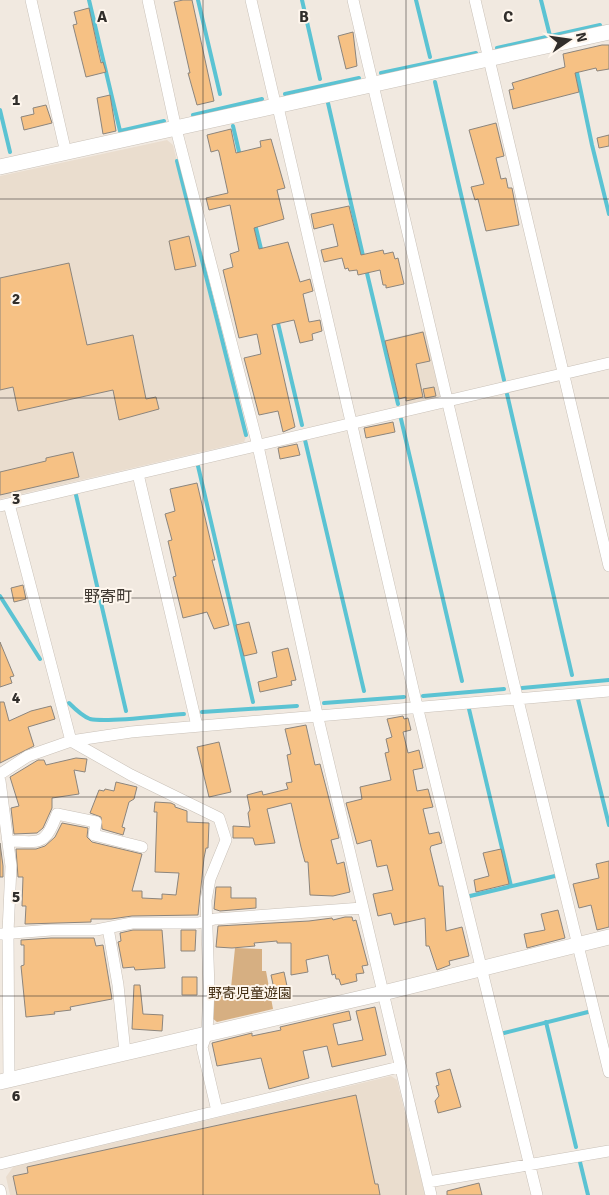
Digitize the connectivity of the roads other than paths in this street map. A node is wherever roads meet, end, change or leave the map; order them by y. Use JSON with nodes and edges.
{"nodes":[{"id":1,"x":31,"y":0,"type":"edge"},
{"id":2,"x":148,"y":0,"type":"edge"},
{"id":3,"x":251,"y":0,"type":"edge"},
{"id":4,"x":354,"y":0,"type":"edge"},
{"id":5,"x":476,"y":0,"type":"edge"},
{"id":6,"x":609,"y":32,"type":"edge"},
{"id":7,"x":489,"y":58,"type":"junction"},
{"id":8,"x":373,"y":85,"type":"junction"},
{"id":9,"x":277,"y":107,"type":"junction"},
{"id":10,"x":176,"y":129,"type":"junction"},
{"id":11,"x":66,"y":153,"type":"junction"},
{"id":12,"x":0,"y":167,"type":"edge"},
{"id":13,"x":609,"y":363,"type":"edge"},
{"id":14,"x":564,"y":374,"type":"junction"},
{"id":15,"x":448,"y":401,"type":"junction"},
{"id":16,"x":351,"y":424,"type":"junction"},
{"id":17,"x":258,"y":446,"type":"junction"},
{"id":18,"x":138,"y":474,"type":"junction"},
{"id":19,"x":4,"y":505,"type":"edge"},
{"id":20,"x":609,"y":566,"type":"edge"},
{"id":21,"x":609,"y":691,"type":"edge"},
{"id":22,"x":518,"y":698,"type":"junction"},
{"id":23,"x":417,"y":706,"type":"junction"},
{"id":24,"x":316,"y":714,"type":"junction"},
{"id":25,"x":197,"y":726,"type":"junction"},
{"id":26,"x":71,"y":741,"type":"junction"},
{"id":27,"x":0,"y":774,"type":"edge"},
{"id":28,"x":0,"y":781,"type":"edge"},
{"id":29,"x":9,"y":841,"type":"junction"},
{"id":30,"x":142,"y":847,"type":"dead end"},
{"id":31,"x":362,"y":908,"type":"junction"},
{"id":32,"x":207,"y":921,"type":"junction"},
{"id":33,"x":108,"y":928,"type":"junction"},
{"id":34,"x":4,"y":933,"type":"edge"},
{"id":35,"x":609,"y":937,"type":"edge"},
{"id":36,"x":578,"y":944,"type":"junction"},
{"id":37,"x":482,"y":968,"type":"junction"},
{"id":38,"x":383,"y":993,"type":"junction"},
{"id":39,"x":206,"y":1033,"type":"junction"},
{"id":40,"x":125,"y":1052,"type":"junction"},
{"id":41,"x":399,"y":1067,"type":"junction"},
{"id":42,"x":609,"y":1072,"type":"edge"},
{"id":43,"x":4,"y":1081,"type":"edge"},
{"id":44,"x":217,"y":1111,"type":"junction"},
{"id":45,"x":609,"y":1151,"type":"edge"},
{"id":46,"x":0,"y":1164,"type":"edge"},
{"id":47,"x":529,"y":1164,"type":"junction"},
{"id":48,"x":428,"y":1182,"type":"junction"},
{"id":49,"x":0,"y":1190,"type":"edge"},
{"id":50,"x":1,"y":1195,"type":"edge"},
{"id":51,"x":431,"y":1195,"type":"edge"},
{"id":52,"x":537,"y":1195,"type":"edge"}],
"edges":[{"from":1,"to":11,"type":"street"},
{"from":2,"to":10,"type":"street"},
{"from":3,"to":9,"type":"street"},
{"from":4,"to":8,"type":"street"},
{"from":5,"to":7,"type":"street"},
{"from":6,"to":7,"type":"street"},
{"from":7,"to":8,"type":"street"},
{"from":7,"to":14,"type":"street"},
{"from":8,"to":9,"type":"street"},
{"from":8,"to":15,"type":"street"},
{"from":9,"to":10,"type":"street"},
{"from":9,"to":16,"type":"street"},
{"from":10,"to":11,"type":"street"},
{"from":10,"to":17,"type":"street"},
{"from":11,"to":12,"type":"street"},
{"from":13,"to":14,"type":"street"},
{"from":14,"to":15,"type":"street"},
{"from":14,"to":20,"type":"street"},
{"from":15,"to":16,"type":"street"},
{"from":15,"to":22,"type":"street"},
{"from":16,"to":17,"type":"street"},
{"from":16,"to":23,"type":"street"},
{"from":17,"to":18,"type":"street"},
{"from":17,"to":24,"type":"street"},
{"from":18,"to":19,"type":"street"},
{"from":18,"to":25,"type":"street"},
{"from":19,"to":26,"type":"street"},
{"from":21,"to":22,"type":"street"},
{"from":22,"to":23,"type":"street"},
{"from":22,"to":36,"type":"street"},
{"from":23,"to":24,"type":"street"},
{"from":23,"to":37,"type":"street"},
{"from":24,"to":25,"type":"street"},
{"from":24,"to":31,"type":"street"},
{"from":25,"to":26,"type":"street"},
{"from":26,"to":27,"type":"street"},
{"from":26,"to":32,"type":"street"},
{"from":28,"to":29,"type":"street"},
{"from":29,"to":30,"type":"street"},
{"from":29,"to":34,"type":"street"},
{"from":31,"to":32,"type":"street"},
{"from":31,"to":38,"type":"street"},
{"from":32,"to":33,"type":"street"},
{"from":32,"to":39,"type":"street"},
{"from":33,"to":34,"type":"street"},
{"from":33,"to":40,"type":"street"},
{"from":34,"to":43,"type":"street"},
{"from":35,"to":36,"type":"street"},
{"from":36,"to":37,"type":"street"},
{"from":36,"to":42,"type":"street"},
{"from":37,"to":38,"type":"street"},
{"from":37,"to":47,"type":"street"},
{"from":38,"to":39,"type":"street"},
{"from":38,"to":41,"type":"street"},
{"from":39,"to":40,"type":"street"},
{"from":39,"to":44,"type":"street"},
{"from":40,"to":43,"type":"street"},
{"from":41,"to":44,"type":"street"},
{"from":41,"to":48,"type":"street"},
{"from":44,"to":46,"type":"street"},
{"from":45,"to":47,"type":"street"},
{"from":47,"to":48,"type":"street"},
{"from":47,"to":52,"type":"street"},
{"from":48,"to":51,"type":"street"},
{"from":49,"to":50,"type":"street"}]}
